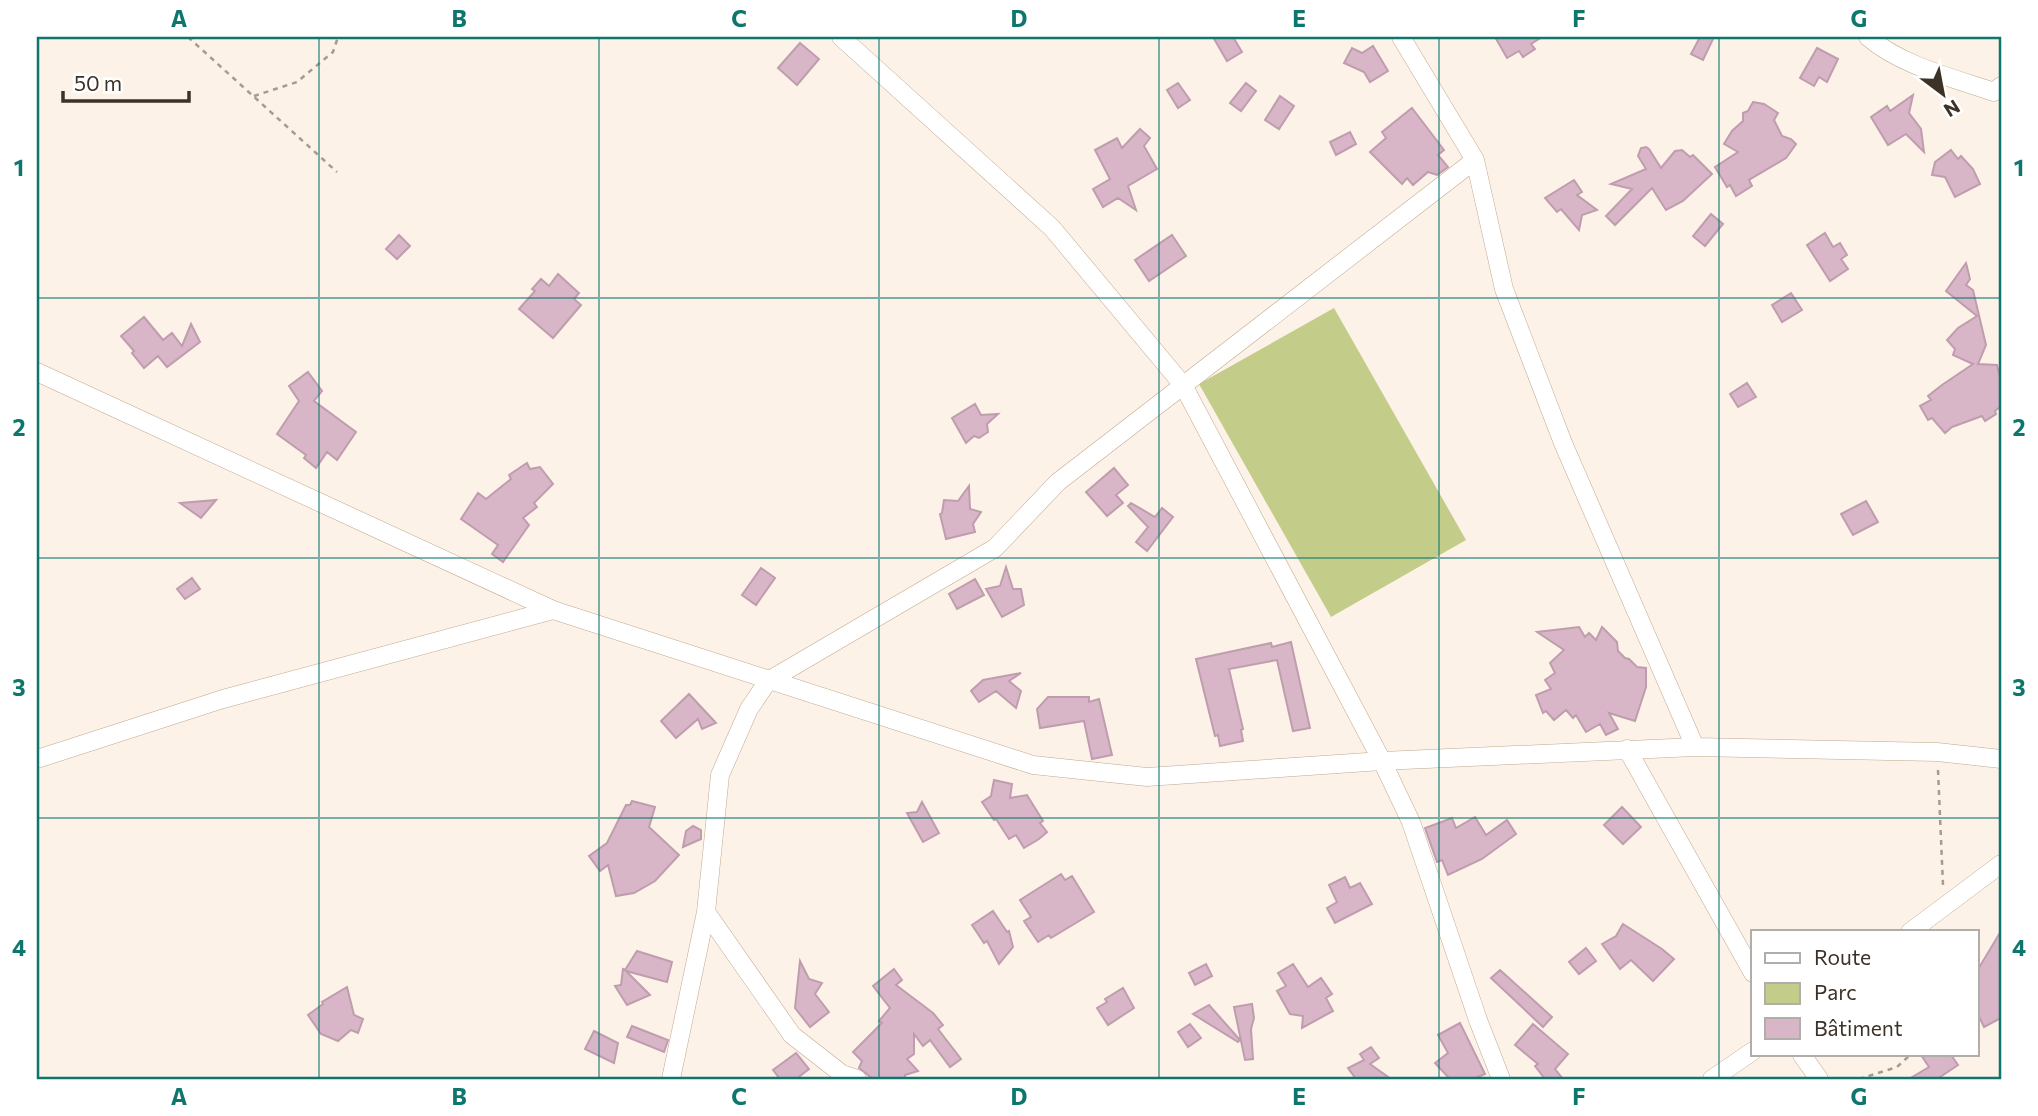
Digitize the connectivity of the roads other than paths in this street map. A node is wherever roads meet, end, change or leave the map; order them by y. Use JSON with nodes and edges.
{"nodes":[{"id":1,"x":841,"y":37,"type":"edge"},
{"id":2,"x":1401,"y":37,"type":"edge"},
{"id":3,"x":1868,"y":37,"type":"edge"},
{"id":4,"x":1999,"y":91,"type":"edge"},
{"id":5,"x":1475,"y":160,"type":"junction"},
{"id":6,"x":37,"y":372,"type":"edge"},
{"id":7,"x":1183,"y":385,"type":"junction"},
{"id":8,"x":553,"y":610,"type":"junction"},
{"id":9,"x":768,"y":681,"type":"junction"},
{"id":10,"x":1695,"y":747,"type":"junction"},
{"id":11,"x":1626,"y":749,"type":"junction"},
{"id":12,"x":37,"y":759,"type":"edge"},
{"id":13,"x":2001,"y":760,"type":"edge"},
{"id":14,"x":1382,"y":761,"type":"junction"},
{"id":15,"x":2001,"y":864,"type":"edge"},
{"id":16,"x":706,"y":912,"type":"junction"},
{"id":17,"x":1913,"y":930,"type":"edge"},
{"id":18,"x":1751,"y":969,"type":"edge"},
{"id":19,"x":1751,"y":1052,"type":"edge"},
{"id":20,"x":1803,"y":1056,"type":"edge"},
{"id":21,"x":671,"y":1079,"type":"edge"},
{"id":22,"x":857,"y":1079,"type":"edge"},
{"id":23,"x":1501,"y":1079,"type":"edge"},
{"id":24,"x":1712,"y":1079,"type":"edge"},
{"id":25,"x":1819,"y":1079,"type":"edge"}],
"edges":[{"from":1,"to":7,"type":"street"},
{"from":2,"to":5,"type":"street"},
{"from":3,"to":4,"type":"street"},
{"from":5,"to":7,"type":"street"},
{"from":5,"to":10,"type":"street"},
{"from":6,"to":8,"type":"street"},
{"from":7,"to":9,"type":"street"},
{"from":7,"to":14,"type":"street"},
{"from":8,"to":9,"type":"street"},
{"from":8,"to":12,"type":"street"},
{"from":9,"to":14,"type":"street"},
{"from":9,"to":16,"type":"street"},
{"from":10,"to":11,"type":"street"},
{"from":10,"to":13,"type":"street"},
{"from":11,"to":14,"type":"street"},
{"from":11,"to":18,"type":"street"},
{"from":14,"to":23,"type":"street"},
{"from":15,"to":17,"type":"street"},
{"from":16,"to":21,"type":"street"},
{"from":16,"to":22,"type":"street"},
{"from":19,"to":24,"type":"street"},
{"from":20,"to":25,"type":"street"}]}
